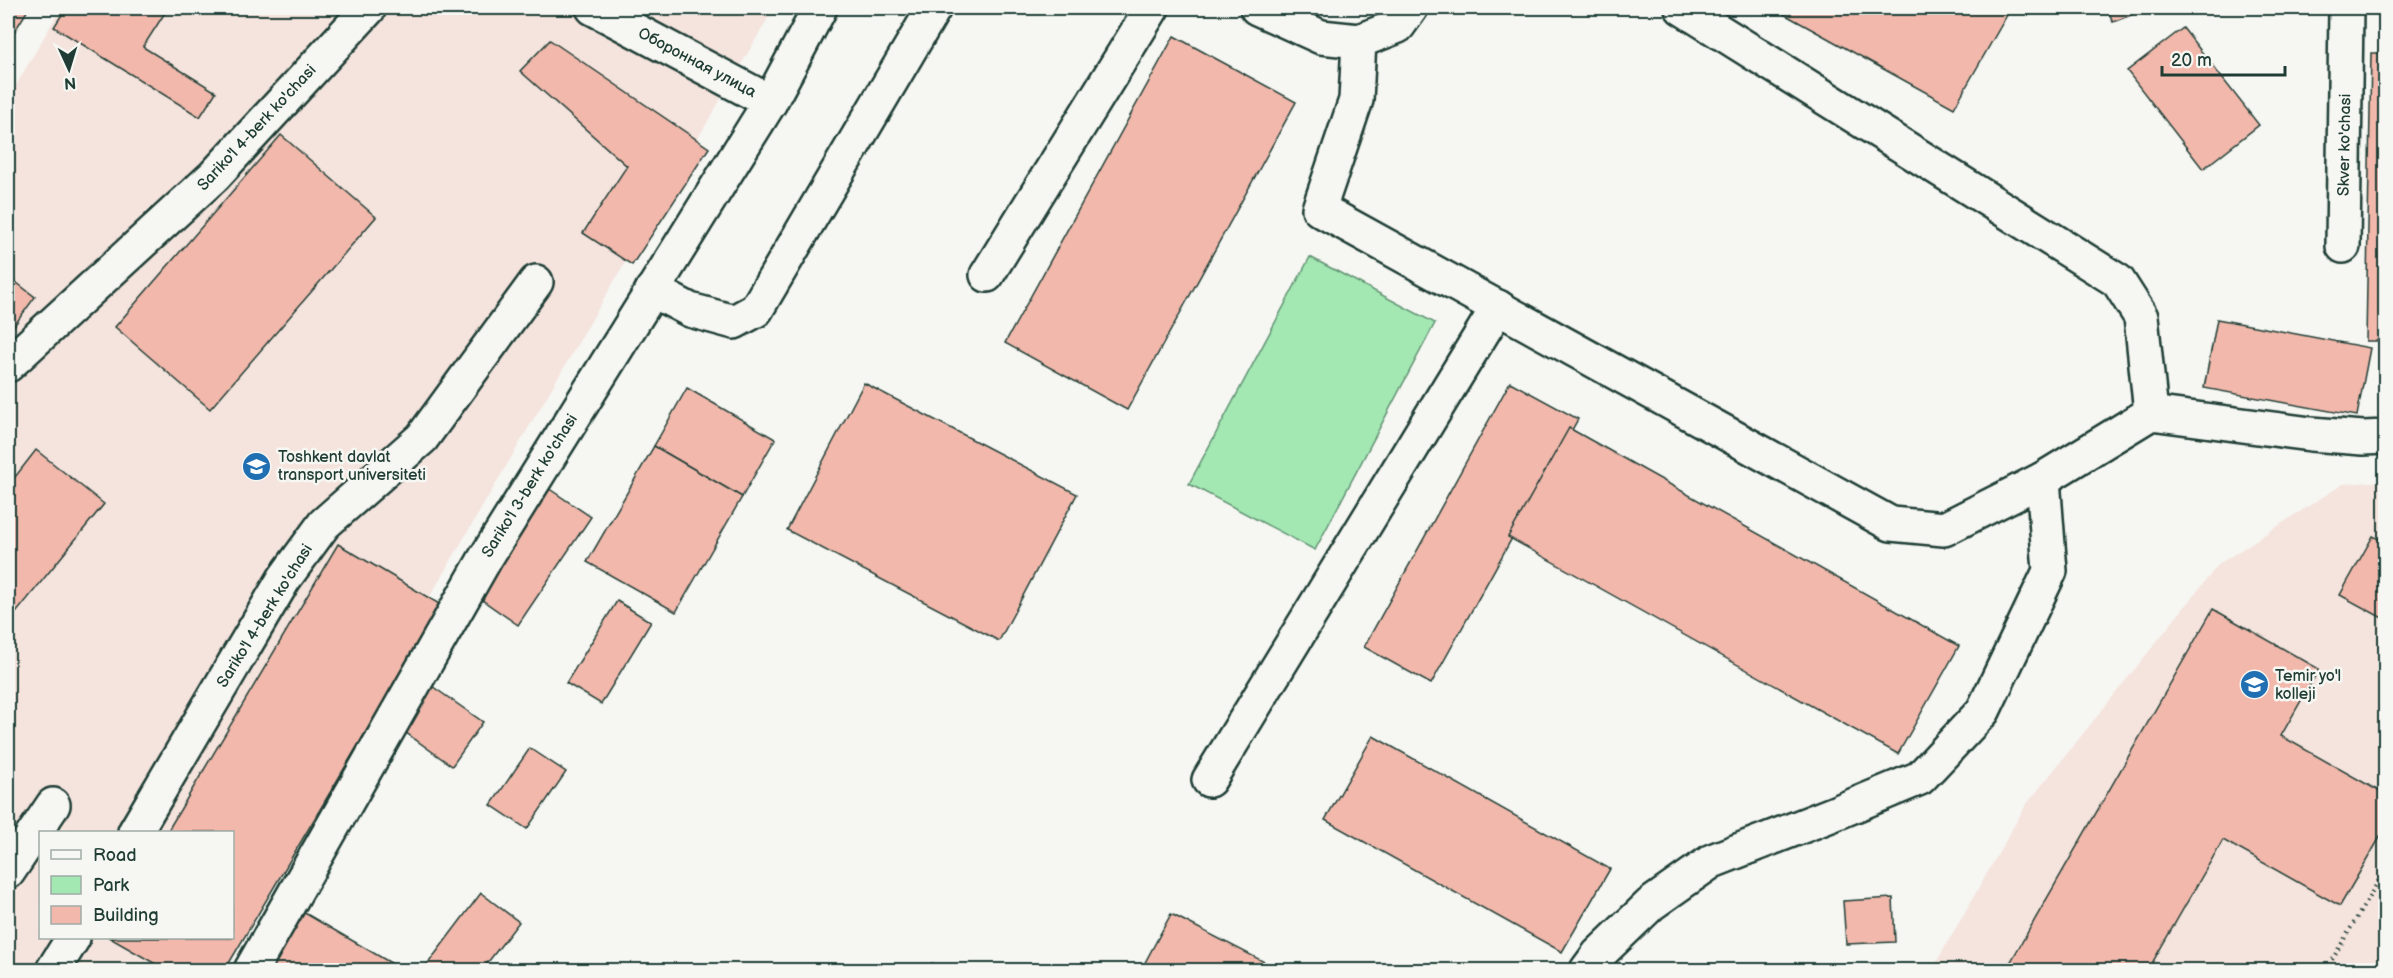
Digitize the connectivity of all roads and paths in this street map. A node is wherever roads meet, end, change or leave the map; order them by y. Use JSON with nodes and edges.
{"nodes":[{"id":1,"x":369,"y":8,"type":"edge"},
{"id":2,"x":593,"y":8,"type":"edge"},
{"id":3,"x":820,"y":8,"type":"edge"},
{"id":4,"x":934,"y":8,"type":"edge"},
{"id":5,"x":1152,"y":8,"type":"edge"},
{"id":6,"x":1257,"y":8,"type":"edge"},
{"id":7,"x":1411,"y":8,"type":"edge"},
{"id":8,"x":1682,"y":8,"type":"edge"},
{"id":9,"x":2346,"y":8,"type":"edge"},
{"id":10,"x":1359,"y":41,"type":"junction"},
{"id":11,"x":770,"y":102,"type":"junction"},
{"id":12,"x":2343,"y":246,"type":"dead end"},
{"id":13,"x":987,"y":275,"type":"dead end"},
{"id":14,"x":536,"y":282,"type":"dead end"},
{"id":15,"x":652,"y":290,"type":"junction"},
{"id":16,"x":1498,"y":308,"type":"junction"},
{"id":17,"x":8,"y":365,"type":"edge"},
{"id":18,"x":2151,"y":413,"type":"junction"},
{"id":19,"x":2374,"y":438,"type":"edge"},
{"id":20,"x":2043,"y":479,"type":"junction"},
{"id":21,"x":1209,"y":780,"type":"dead end"},
{"id":22,"x":53,"y":805,"type":"dead end"},
{"id":23,"x":136,"y":831,"type":"edge"},
{"id":24,"x":2385,"y":868,"type":"edge"},
{"id":25,"x":8,"y":872,"type":"edge"},
{"id":26,"x":72,"y":939,"type":"edge"},
{"id":27,"x":53,"y":970,"type":"edge"},
{"id":28,"x":251,"y":970,"type":"edge"},
{"id":29,"x":1587,"y":970,"type":"edge"},
{"id":30,"x":2326,"y":970,"type":"edge"}],
"edges":[{"from":1,"to":17,"type":"street","name":"Sariko'l 4-berk ko'chasi"},
{"from":2,"to":11,"type":"street","name":"Оборонная улица"},
{"from":3,"to":11,"type":"street","name":"Sariko'l 3-berk ko'chasi"},
{"from":4,"to":15,"type":"street"},
{"from":5,"to":13,"type":"street"},
{"from":6,"to":10,"type":"street"},
{"from":7,"to":10,"type":"street"},
{"from":8,"to":18,"type":"street"},
{"from":9,"to":12,"type":"street","name":"Skver ko'chasi"},
{"from":10,"to":16,"type":"street"},
{"from":11,"to":15,"type":"street","name":"Sariko'l 3-berk ko'chasi"},
{"from":14,"to":23,"type":"street","name":"Sariko'l 4-berk ko'chasi"},
{"from":15,"to":28,"type":"street","name":"Sariko'l 3-berk ko'chasi"},
{"from":16,"to":20,"type":"street"},
{"from":16,"to":21,"type":"street"},
{"from":18,"to":19,"type":"street"},
{"from":18,"to":20,"type":"street"},
{"from":20,"to":29,"type":"street"},
{"from":22,"to":25,"type":"street"},
{"from":24,"to":30,"type":"path"},
{"from":26,"to":27,"type":"street"}]}
